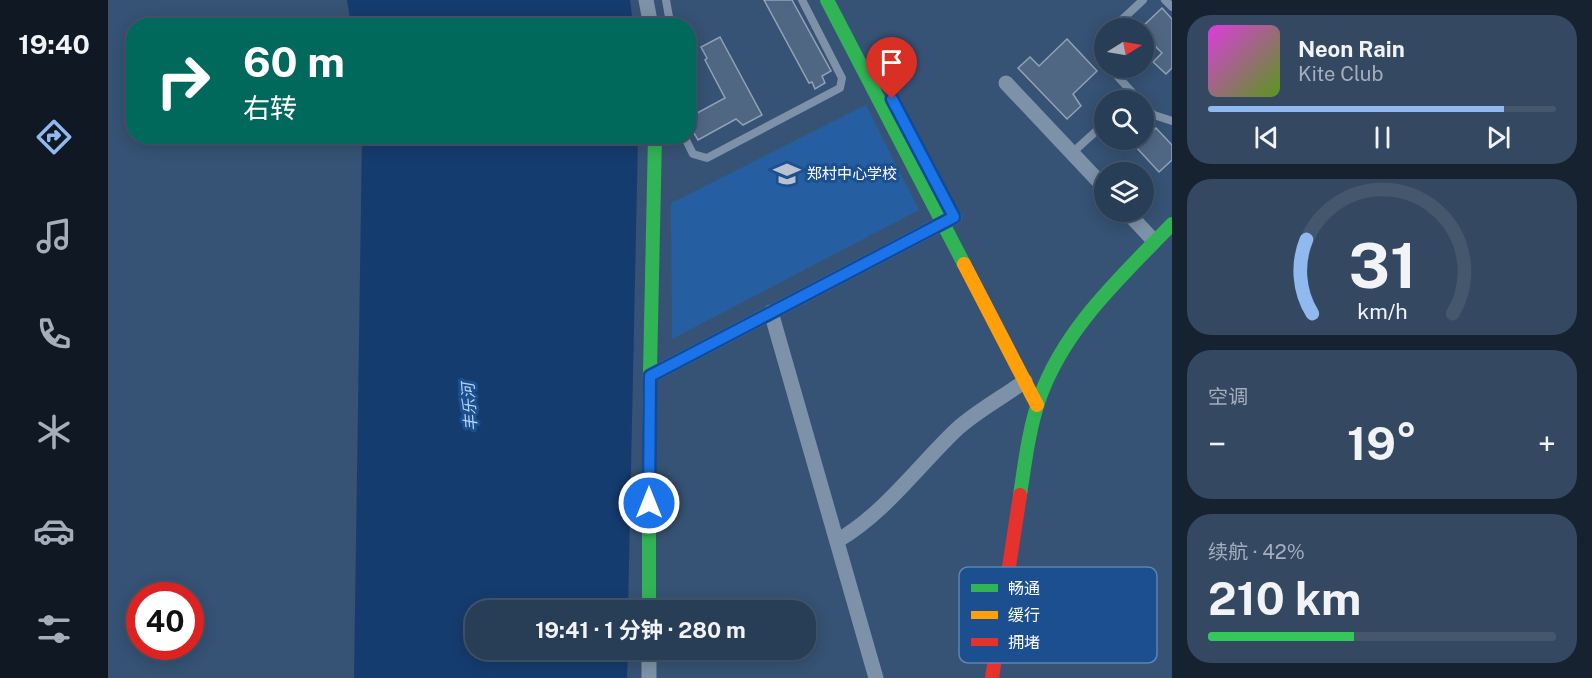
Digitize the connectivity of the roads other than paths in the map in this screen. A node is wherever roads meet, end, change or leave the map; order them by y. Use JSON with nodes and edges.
{"nodes":[{"id":1,"x":646,"y":0,"type":"edge"},
{"id":2,"x":666,"y":0,"type":"edge"},
{"id":3,"x":802,"y":0,"type":"edge"},
{"id":4,"x":826,"y":0,"type":"edge"},
{"id":5,"x":841,"y":0,"type":"edge"},
{"id":6,"x":1143,"y":0,"type":"edge"},
{"id":7,"x":1165,"y":0,"type":"edge"},
{"id":8,"x":1172,"y":7,"type":"edge"},
{"id":9,"x":649,"y":18,"type":"edge"},
{"id":10,"x":670,"y":18,"type":"edge"},
{"id":11,"x":1124,"y":18,"type":"edge"},
{"id":12,"x":1118,"y":78,"type":"edge"},
{"id":13,"x":1006,"y":83,"type":"dead end"},
{"id":14,"x":1128,"y":90,"type":"edge"},
{"id":15,"x":1154,"y":115,"type":"edge"},
{"id":16,"x":1172,"y":121,"type":"edge"},
{"id":17,"x":1094,"y":133,"type":"edge"},
{"id":18,"x":655,"y":144,"type":"edge"},
{"id":19,"x":688,"y":144,"type":"edge"},
{"id":20,"x":1072,"y":153,"type":"junction"},
{"id":21,"x":1094,"y":176,"type":"edge"},
{"id":22,"x":948,"y":220,"type":"junction"},
{"id":23,"x":1136,"y":222,"type":"edge"},
{"id":24,"x":1172,"y":224,"type":"edge"},
{"id":25,"x":1154,"y":241,"type":"junction"},
{"id":26,"x":771,"y":312,"type":"junction"},
{"id":27,"x":650,"y":376,"type":"junction"},
{"id":28,"x":1025,"y":381,"type":"junction"},
{"id":29,"x":1043,"y":389,"type":"junction"},
{"id":30,"x":1037,"y":405,"type":"junction"},
{"id":31,"x":837,"y":541,"type":"junction"},
{"id":32,"x":1009,"y":567,"type":"edge"},
{"id":33,"x":649,"y":600,"type":"edge"},
{"id":34,"x":649,"y":660,"type":"edge"},
{"id":35,"x":649,"y":678,"type":"edge"},
{"id":36,"x":876,"y":678,"type":"edge"}],
"edges":[{"from":1,"to":9,"type":"street"},
{"from":2,"to":10,"type":"lane"},
{"from":3,"to":19,"type":"lane"},
{"from":4,"to":22,"type":"street"},
{"from":5,"to":22,"type":"street"},
{"from":6,"to":11,"type":"lane"},
{"from":7,"to":8,"type":"lane"},
{"from":12,"to":14,"type":"lane"},
{"from":13,"to":20,"type":"street"},
{"from":15,"to":16,"type":"lane"},
{"from":17,"to":20,"type":"lane"},
{"from":18,"to":27,"type":"street"},
{"from":20,"to":21,"type":"street"},
{"from":22,"to":26,"type":"street"},
{"from":22,"to":28,"type":"street"},
{"from":22,"to":29,"type":"street"},
{"from":23,"to":25,"type":"street"},
{"from":24,"to":25,"type":"street"},
{"from":25,"to":29,"type":"street"},
{"from":26,"to":27,"type":"street"},
{"from":26,"to":31,"type":"street"},
{"from":27,"to":33,"type":"street"},
{"from":28,"to":30,"type":"street"},
{"from":28,"to":31,"type":"street"},
{"from":29,"to":30,"type":"street"},
{"from":30,"to":32,"type":"street"},
{"from":31,"to":36,"type":"street"},
{"from":34,"to":35,"type":"street"}]}
